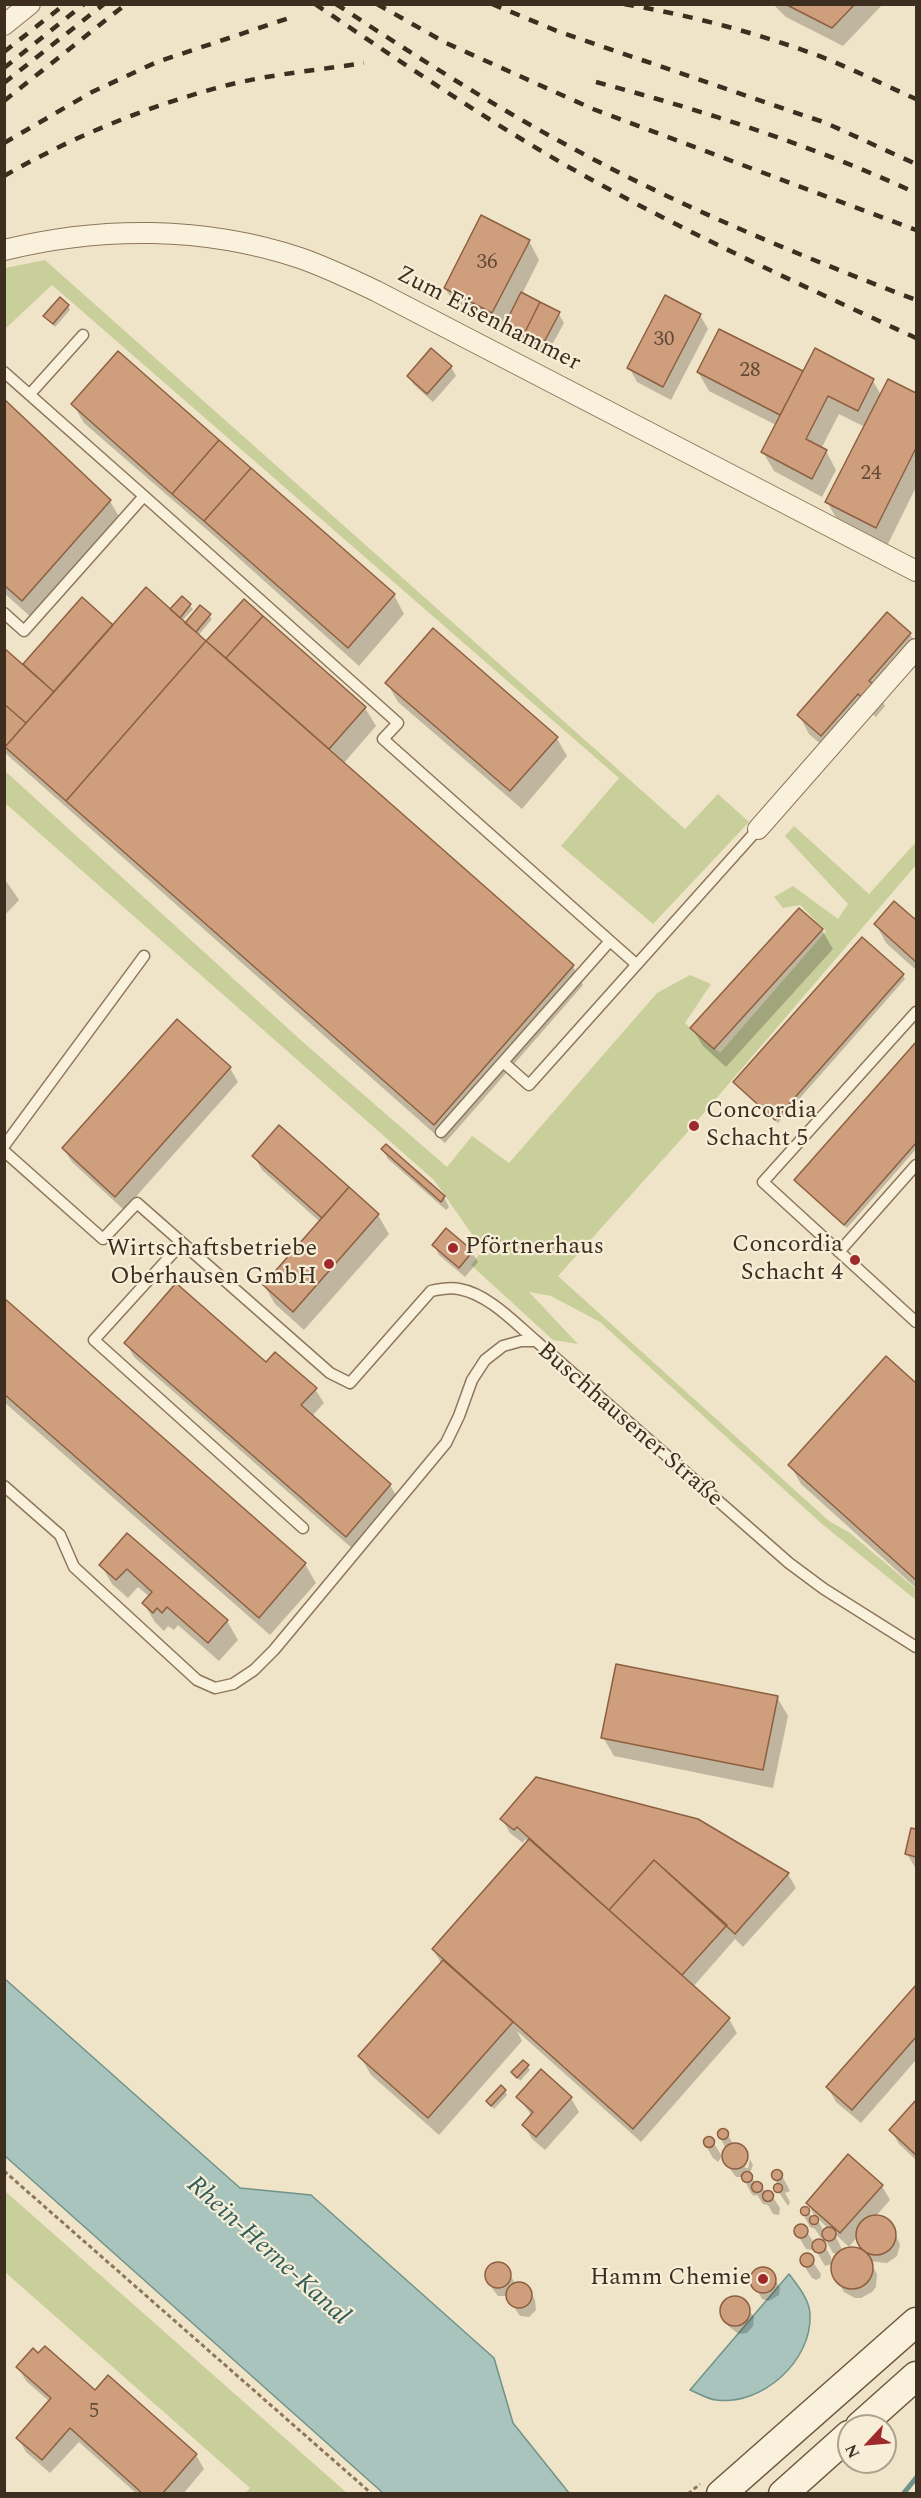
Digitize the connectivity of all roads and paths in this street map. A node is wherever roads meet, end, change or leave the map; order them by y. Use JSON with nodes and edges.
{"nodes":[{"id":1,"x":30,"y":4,"type":"edge"},
{"id":2,"x":4,"y":26,"type":"edge"},
{"id":3,"x":4,"y":250,"type":"edge"},
{"id":4,"x":83,"y":334,"type":"dead end"},
{"id":5,"x":4,"y":372,"type":"edge"},
{"id":6,"x":30,"y":394,"type":"junction"},
{"id":7,"x":144,"y":496,"type":"junction"},
{"id":8,"x":916,"y":571,"type":"edge"},
{"id":9,"x":4,"y":613,"type":"edge"},
{"id":10,"x":916,"y":649,"type":"edge"},
{"id":11,"x":758,"y":829,"type":"joint"},
{"id":12,"x":610,"y":941,"type":"junction"},
{"id":13,"x":144,"y":956,"type":"dead end"},
{"id":14,"x":636,"y":964,"type":"junction"},
{"id":15,"x":916,"y":1012,"type":"edge"},
{"id":16,"x":503,"y":1062,"type":"junction"},
{"id":17,"x":441,"y":1132,"type":"dead end"},
{"id":18,"x":4,"y":1146,"type":"edge"},
{"id":19,"x":4,"y":1151,"type":"edge"},
{"id":20,"x":916,"y":1165,"type":"edge"},
{"id":21,"x":182,"y":1243,"type":"junction"},
{"id":22,"x":839,"y":1252,"type":"junction"},
{"id":23,"x":916,"y":1306,"type":"edge"},
{"id":24,"x":912,"y":1319,"type":"edge"},
{"id":25,"x":536,"y":1341,"type":"junction"},
{"id":26,"x":4,"y":1486,"type":"edge"},
{"id":27,"x":303,"y":1528,"type":"dead end"},
{"id":28,"x":916,"y":1647,"type":"edge"},
{"id":29,"x":4,"y":2171,"type":"edge"},
{"id":30,"x":916,"y":2322,"type":"edge"},
{"id":31,"x":916,"y":2376,"type":"edge"},
{"id":32,"x":873,"y":2414,"type":"edge"},
{"id":33,"x":837,"y":2446,"type":"edge"},
{"id":34,"x":372,"y":2493,"type":"edge"},
{"id":35,"x":721,"y":2493,"type":"edge"},
{"id":36,"x":783,"y":2493,"type":"edge"}],
"edges":[{"from":1,"to":2,"type":"street"},
{"from":3,"to":8,"type":"street","name":"Zum Eisenhammer"},
{"from":4,"to":6,"type":"lane"},
{"from":5,"to":6,"type":"lane"},
{"from":6,"to":7,"type":"lane"},
{"from":7,"to":9,"type":"lane"},
{"from":7,"to":12,"type":"lane"},
{"from":10,"to":11,"type":"street"},
{"from":11,"to":14,"type":"lane"},
{"from":12,"to":14,"type":"lane"},
{"from":12,"to":16,"type":"lane"},
{"from":13,"to":18,"type":"lane"},
{"from":14,"to":16,"type":"lane"},
{"from":15,"to":22,"type":"lane"},
{"from":16,"to":17,"type":"lane"},
{"from":19,"to":21,"type":"lane"},
{"from":20,"to":22,"type":"lane"},
{"from":21,"to":25,"type":"lane"},
{"from":21,"to":27,"type":"lane"},
{"from":22,"to":24,"type":"lane"},
{"from":23,"to":24,"type":"lane"},
{"from":25,"to":26,"type":"lane","name":"Buschhausener Straße"},
{"from":25,"to":28,"type":"lane","name":"Buschhausener Straße"},
{"from":29,"to":34,"type":"path"},
{"from":30,"to":35,"type":"main road"},
{"from":31,"to":32,"type":"main road"},
{"from":33,"to":36,"type":"main road"}]}
